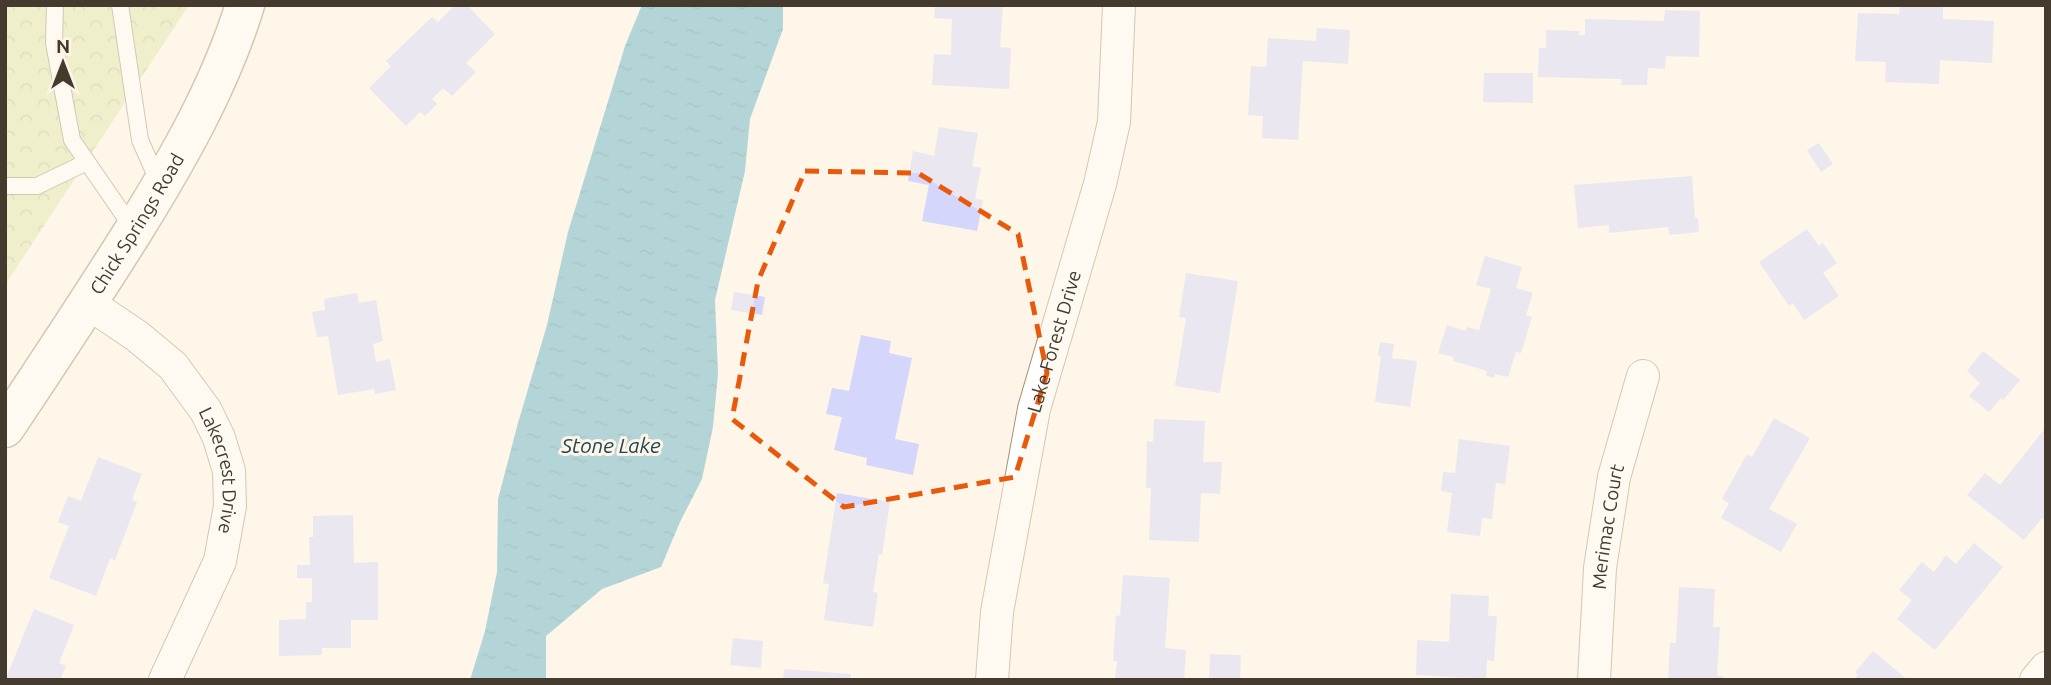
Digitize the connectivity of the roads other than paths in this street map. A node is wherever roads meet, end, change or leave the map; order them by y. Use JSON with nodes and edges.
{"nodes":[{"id":1,"x":55,"y":5,"type":"edge"},
{"id":2,"x":120,"y":5,"type":"edge"},
{"id":3,"x":245,"y":5,"type":"edge"},
{"id":4,"x":1119,"y":5,"type":"edge"},
{"id":5,"x":86,"y":162,"type":"junction"},
{"id":6,"x":5,"y":186,"type":"edge"},
{"id":7,"x":161,"y":187,"type":"junction"},
{"id":8,"x":134,"y":230,"type":"junction"},
{"id":9,"x":88,"y":303,"type":"junction"},
{"id":10,"x":1643,"y":376,"type":"dead end"},
{"id":11,"x":5,"y":428,"type":"edge"},
{"id":12,"x":2046,"y":668,"type":"edge"},
{"id":13,"x":165,"y":680,"type":"edge"},
{"id":14,"x":992,"y":680,"type":"edge"},
{"id":15,"x":1594,"y":680,"type":"edge"},
{"id":16,"x":2036,"y":680,"type":"edge"}],
"edges":[{"from":1,"to":5,"type":"lane"},
{"from":2,"to":7,"type":"lane"},
{"from":3,"to":7,"type":"street","name":"Chick Springs Road"},
{"from":4,"to":14,"type":"street","name":"Lake Forest Drive"},
{"from":5,"to":6,"type":"lane"},
{"from":5,"to":8,"type":"lane"},
{"from":7,"to":8,"type":"street","name":"Chick Springs Road"},
{"from":8,"to":9,"type":"street","name":"Chick Springs Road"},
{"from":9,"to":11,"type":"street","name":"Chick Springs Road"},
{"from":9,"to":13,"type":"street","name":"Lakecrest Drive"},
{"from":10,"to":15,"type":"street","name":"Merimac Court"},
{"from":12,"to":16,"type":"street"}]}
